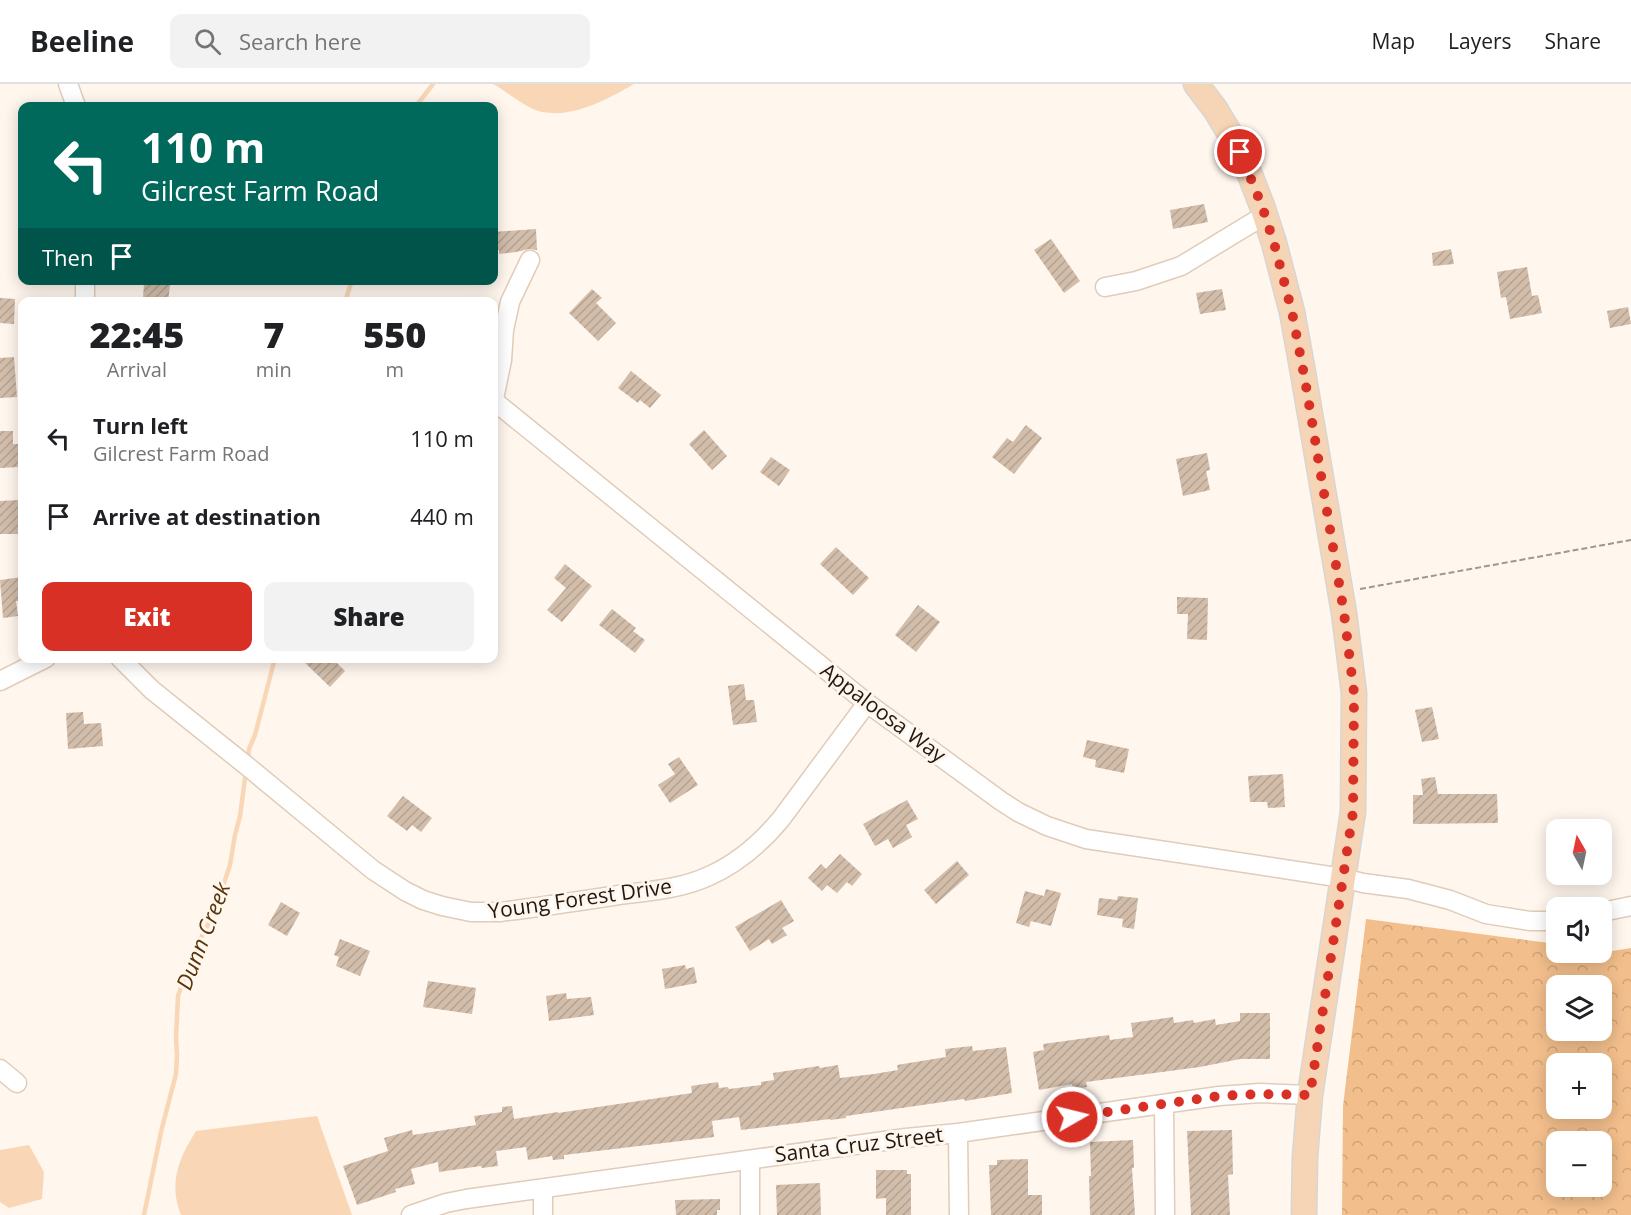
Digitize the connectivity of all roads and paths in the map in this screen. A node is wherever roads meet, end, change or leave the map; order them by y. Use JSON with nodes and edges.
{"nodes":[{"id":1,"x":68,"y":84,"type":"edge"},
{"id":2,"x":1196,"y":84,"type":"edge"},
{"id":3,"x":75,"y":102,"type":"edge"},
{"id":4,"x":1265,"y":215,"type":"junction"},
{"id":5,"x":530,"y":260,"type":"dead end"},
{"id":6,"x":1105,"y":287,"type":"dead end"},
{"id":7,"x":498,"y":380,"type":"edge"},
{"id":8,"x":498,"y":403,"type":"edge"},
{"id":9,"x":1631,"y":540,"type":"edge"},
{"id":10,"x":1339,"y":592,"type":"junction"},
{"id":11,"x":36,"y":663,"type":"edge"},
{"id":12,"x":125,"y":663,"type":"edge"},
{"id":13,"x":0,"y":681,"type":"edge"},
{"id":14,"x":867,"y":703,"type":"junction"},
{"id":15,"x":1342,"y":878,"type":"junction"},
{"id":16,"x":1631,"y":906,"type":"edge"},
{"id":17,"x":1612,"y":910,"type":"edge"},
{"id":18,"x":1546,"y":921,"type":"edge"},
{"id":19,"x":0,"y":1069,"type":"edge"},
{"id":20,"x":17,"y":1083,"type":"dead end"},
{"id":21,"x":1310,"y":1095,"type":"junction"},
{"id":22,"x":1164,"y":1104,"type":"junction"},
{"id":23,"x":958,"y":1133,"type":"junction"},
{"id":24,"x":750,"y":1160,"type":"junction"},
{"id":25,"x":543,"y":1189,"type":"junction"},
{"id":26,"x":411,"y":1215,"type":"edge"},
{"id":27,"x":543,"y":1215,"type":"edge"},
{"id":28,"x":750,"y":1215,"type":"edge"},
{"id":29,"x":959,"y":1215,"type":"edge"},
{"id":30,"x":1165,"y":1215,"type":"edge"},
{"id":31,"x":1304,"y":1215,"type":"edge"}],
"edges":[{"from":1,"to":3,"type":"street"},
{"from":2,"to":4,"type":"main road"},
{"from":4,"to":6,"type":"street"},
{"from":4,"to":10,"type":"main road"},
{"from":5,"to":7,"type":"street"},
{"from":8,"to":14,"type":"street","name":"Appaloosa Way"},
{"from":9,"to":10,"type":"path"},
{"from":10,"to":15,"type":"main road"},
{"from":11,"to":13,"type":"street"},
{"from":12,"to":14,"type":"street","name":"Young Forest Drive"},
{"from":14,"to":15,"type":"street","name":"Appaloosa Way"},
{"from":15,"to":18,"type":"street","name":"Appaloosa Way"},
{"from":15,"to":21,"type":"main road"},
{"from":16,"to":17,"type":"street"},
{"from":19,"to":20,"type":"street"},
{"from":21,"to":22,"type":"street","name":"Santa Cruz Street"},
{"from":21,"to":31,"type":"main road"},
{"from":22,"to":23,"type":"street","name":"Santa Cruz Street"},
{"from":22,"to":30,"type":"street"},
{"from":23,"to":24,"type":"street","name":"Santa Cruz Street"},
{"from":23,"to":29,"type":"street"},
{"from":24,"to":25,"type":"street","name":"Santa Cruz Street"},
{"from":24,"to":28,"type":"street"},
{"from":25,"to":26,"type":"street","name":"Santa Cruz Street"},
{"from":25,"to":27,"type":"street"}]}
